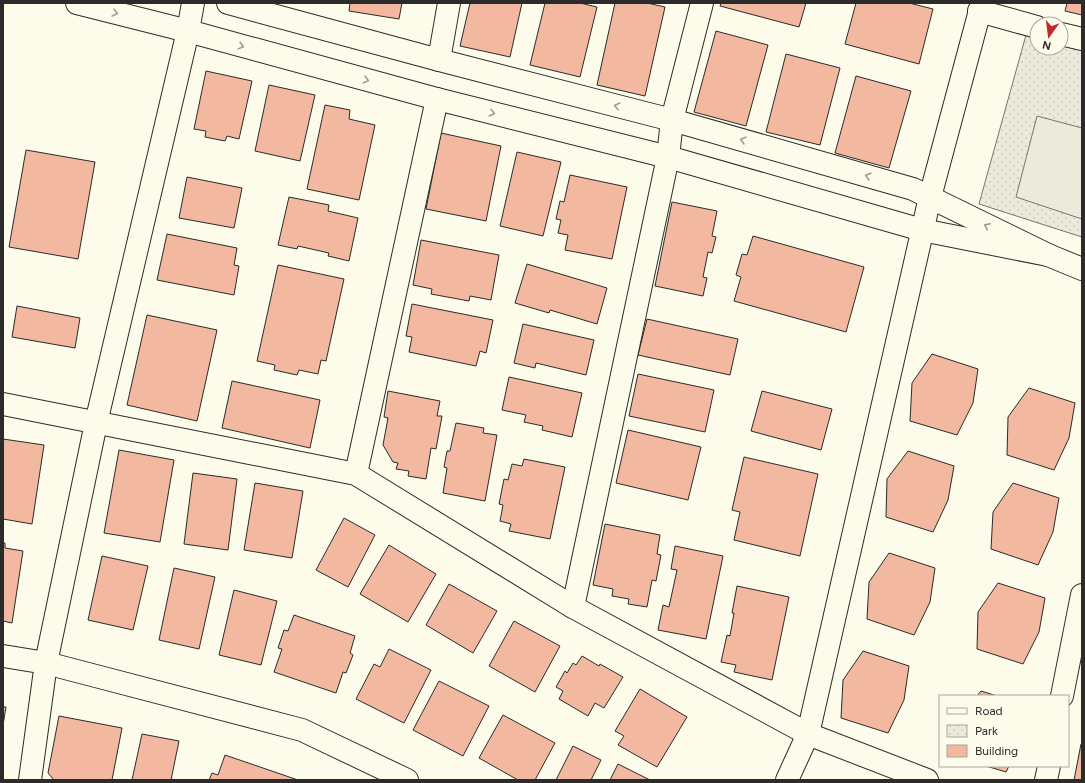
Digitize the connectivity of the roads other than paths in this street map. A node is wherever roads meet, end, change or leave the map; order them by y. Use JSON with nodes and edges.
{"nodes":[{"id":1,"x":78,"y":3,"type":"edge"},
{"id":2,"x":193,"y":3,"type":"edge"},
{"id":3,"x":228,"y":3,"type":"edge"},
{"id":4,"x":449,"y":3,"type":"edge"},
{"id":5,"x":702,"y":3,"type":"edge"},
{"id":6,"x":980,"y":7,"type":"edge"},
{"id":7,"x":1029,"y":24,"type":"edge"},
{"id":8,"x":188,"y":31,"type":"junction"},
{"id":9,"x":1069,"y":36,"type":"edge"},
{"id":10,"x":1082,"y":40,"type":"edge"},
{"id":11,"x":439,"y":60,"type":"junction"},
{"id":12,"x":437,"y":99,"type":"junction"},
{"id":13,"x":672,"y":120,"type":"junction"},
{"id":14,"x":668,"y":157,"type":"junction"},
{"id":15,"x":930,"y":198,"type":"junction"},
{"id":16,"x":922,"y":230,"type":"junction"},
{"id":17,"x":1048,"y":255,"type":"junction"},
{"id":18,"x":1082,"y":269,"type":"edge"},
{"id":19,"x":3,"y":404,"type":"edge"},
{"id":20,"x":96,"y":423,"type":"junction"},
{"id":21,"x":356,"y":474,"type":"junction"},
{"id":22,"x":1082,"y":595,"type":"edge"},
{"id":23,"x":573,"y":607,"type":"junction"},
{"id":24,"x":3,"y":656,"type":"edge"},
{"id":25,"x":46,"y":663,"type":"junction"},
{"id":26,"x":1062,"y":695,"type":"edge"},
{"id":27,"x":808,"y":734,"type":"junction"},
{"id":28,"x":1049,"y":767,"type":"edge"},
{"id":29,"x":30,"y":780,"type":"edge"},
{"id":30,"x":407,"y":780,"type":"edge"},
{"id":31,"x":787,"y":780,"type":"edge"},
{"id":32,"x":926,"y":780,"type":"edge"},
{"id":33,"x":1046,"y":780,"type":"edge"}],
"edges":[{"from":1,"to":8,"type":"street","one_way":true},
{"from":2,"to":8,"type":"street"},
{"from":3,"to":11,"type":"street"},
{"from":4,"to":11,"type":"street"},
{"from":5,"to":13,"type":"street"},
{"from":6,"to":7,"type":"street"},
{"from":6,"to":15,"type":"street"},
{"from":8,"to":12,"type":"street","one_way":true},
{"from":8,"to":20,"type":"street"},
{"from":9,"to":10,"type":"street"},
{"from":13,"to":11,"type":"street","one_way":true},
{"from":12,"to":14,"type":"street","one_way":true},
{"from":12,"to":21,"type":"street"},
{"from":13,"to":14,"type":"street"},
{"from":15,"to":13,"type":"street","one_way":true},
{"from":14,"to":16,"type":"street"},
{"from":14,"to":23,"type":"street"},
{"from":15,"to":16,"type":"street"},
{"from":17,"to":15,"type":"street","one_way":true},
{"from":16,"to":17,"type":"street"},
{"from":16,"to":27,"type":"street"},
{"from":17,"to":18,"type":"street"},
{"from":19,"to":20,"type":"street"},
{"from":20,"to":21,"type":"street"},
{"from":20,"to":25,"type":"street"},
{"from":21,"to":23,"type":"street"},
{"from":22,"to":26,"type":"street"},
{"from":23,"to":27,"type":"street"},
{"from":24,"to":25,"type":"street"},
{"from":25,"to":29,"type":"street"},
{"from":25,"to":30,"type":"street"},
{"from":27,"to":31,"type":"street"},
{"from":27,"to":32,"type":"street"},
{"from":28,"to":33,"type":"street"}]}
